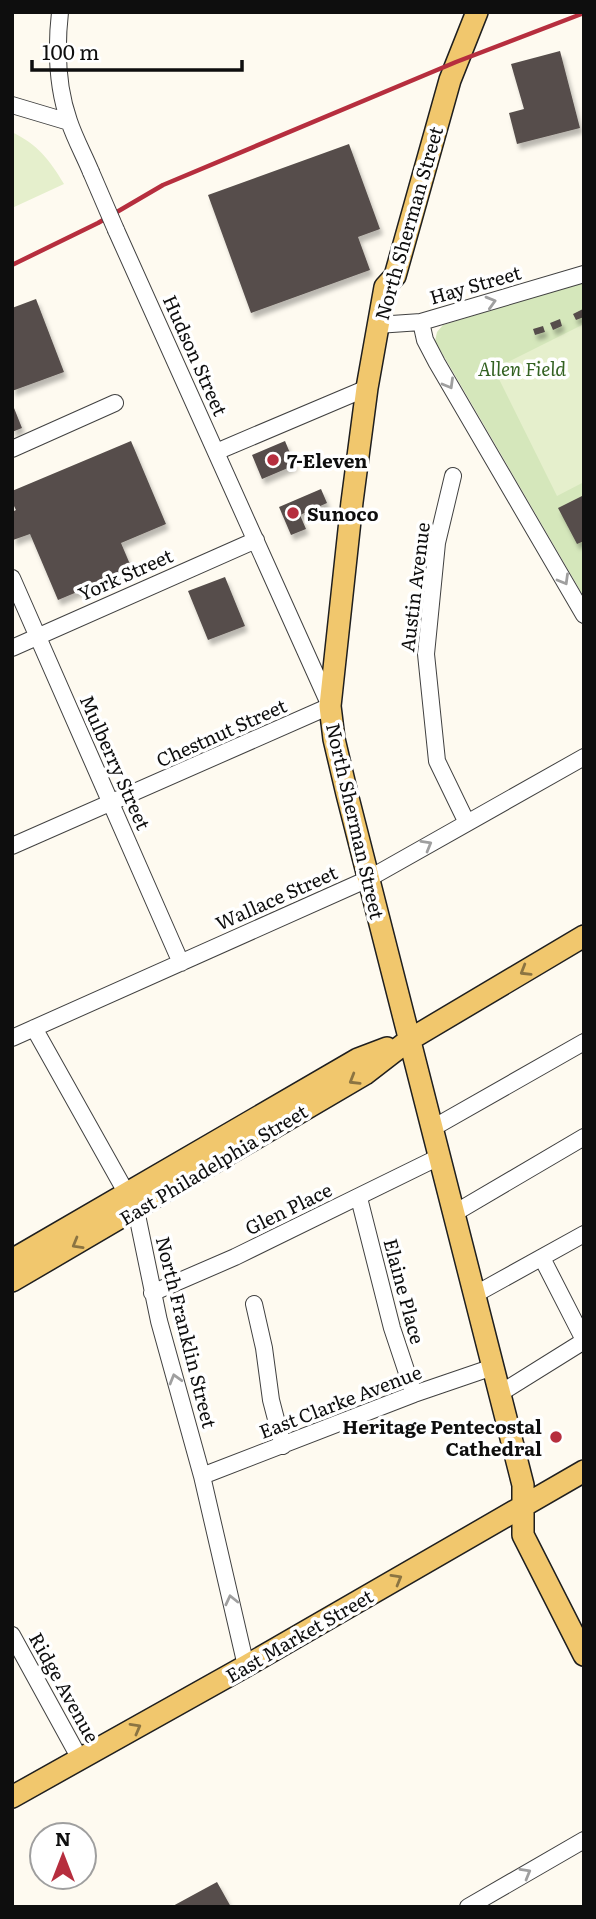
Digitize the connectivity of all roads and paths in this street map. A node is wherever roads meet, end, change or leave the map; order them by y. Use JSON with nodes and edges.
{"nodes":[{"id":1,"x":60,"y":12,"type":"edge"},
{"id":2,"x":477,"y":12,"type":"edge"},
{"id":3,"x":12,"y":105,"type":"edge"},
{"id":4,"x":69,"y":122,"type":"junction"},
{"id":5,"x":584,"y":274,"type":"edge"},
{"id":6,"x":421,"y":322,"type":"junction"},
{"id":7,"x":377,"y":325,"type":"junction"},
{"id":8,"x":367,"y":388,"type":"junction"},
{"id":9,"x":115,"y":403,"type":"dead end"},
{"id":10,"x":12,"y":449,"type":"edge"},
{"id":11,"x":216,"y":452,"type":"junction"},
{"id":12,"x":453,"y":476,"type":"dead end"},
{"id":13,"x":256,"y":540,"type":"junction"},
{"id":14,"x":12,"y":578,"type":"edge"},
{"id":15,"x":584,"y":615,"type":"edge"},
{"id":16,"x":38,"y":636,"type":"junction"},
{"id":17,"x":12,"y":648,"type":"edge"},
{"id":18,"x":330,"y":706,"type":"junction"},
{"id":19,"x":584,"y":757,"type":"edge"},
{"id":20,"x":111,"y":803,"type":"junction"},
{"id":21,"x":467,"y":823,"type":"junction"},
{"id":22,"x":12,"y":846,"type":"edge"},
{"id":23,"x":368,"y":879,"type":"junction"},
{"id":24,"x":584,"y":936,"type":"edge"},
{"id":25,"x":181,"y":963,"type":"junction"},
{"id":26,"x":34,"y":1028,"type":"junction"},
{"id":27,"x":12,"y":1038,"type":"edge"},
{"id":28,"x":409,"y":1040,"type":"junction"},
{"id":29,"x":584,"y":1042,"type":"edge"},
{"id":30,"x":431,"y":1129,"type":"junction"},
{"id":31,"x":584,"y":1137,"type":"edge"},
{"id":32,"x":439,"y":1157,"type":"junction"},
{"id":33,"x":359,"y":1198,"type":"junction"},
{"id":34,"x":132,"y":1201,"type":"junction"},
{"id":35,"x":453,"y":1214,"type":"junction"},
{"id":36,"x":584,"y":1234,"type":"edge"},
{"id":37,"x":542,"y":1258,"type":"junction"},
{"id":38,"x":12,"y":1260,"type":"edge"},
{"id":39,"x":12,"y":1281,"type":"edge"},
{"id":40,"x":152,"y":1293,"type":"junction"},
{"id":41,"x":474,"y":1296,"type":"junction"},
{"id":42,"x":254,"y":1304,"type":"dead end"},
{"id":43,"x":584,"y":1340,"type":"edge"},
{"id":44,"x":493,"y":1367,"type":"junction"},
{"id":45,"x":414,"y":1394,"type":"junction"},
{"id":46,"x":499,"y":1394,"type":"junction"},
{"id":47,"x":283,"y":1446,"type":"junction"},
{"id":48,"x":584,"y":1471,"type":"edge"},
{"id":49,"x":202,"y":1476,"type":"junction"},
{"id":50,"x":523,"y":1507,"type":"junction"},
{"id":51,"x":12,"y":1634,"type":"edge"},
{"id":52,"x":584,"y":1655,"type":"edge"},
{"id":53,"x":246,"y":1666,"type":"junction"},
{"id":54,"x":80,"y":1759,"type":"junction"},
{"id":55,"x":12,"y":1797,"type":"edge"},
{"id":56,"x":584,"y":1840,"type":"edge"},
{"id":57,"x":468,"y":1907,"type":"edge"}],
"edges":[{"from":1,"to":4,"type":"street","name":"Hudson Street"},
{"from":2,"to":7,"type":"main road","name":"North Sherman Street"},
{"from":3,"to":4,"type":"street"},
{"from":4,"to":11,"type":"street","name":"Hudson Street","bridge":true},
{"from":6,"to":5,"type":"street","name":"Hay Street","one_way":true},
{"from":6,"to":7,"type":"street","name":"Hay Street"},
{"from":6,"to":15,"type":"street","one_way":true},
{"from":7,"to":8,"type":"main road","name":"North Sherman Street"},
{"from":8,"to":11,"type":"street"},
{"from":8,"to":18,"type":"main road","name":"North Sherman Street"},
{"from":9,"to":10,"type":"street"},
{"from":11,"to":13,"type":"street","name":"Hudson Street"},
{"from":12,"to":21,"type":"street","name":"Austin Avenue"},
{"from":13,"to":16,"type":"street","name":"York Street"},
{"from":13,"to":18,"type":"street","name":"Hudson Street"},
{"from":14,"to":16,"type":"street","name":"Mulberry Street"},
{"from":16,"to":17,"type":"street","name":"York Street"},
{"from":16,"to":20,"type":"street","name":"Mulberry Street"},
{"from":18,"to":20,"type":"street","name":"Chestnut Street"},
{"from":18,"to":23,"type":"main road","name":"North Sherman Street"},
{"from":19,"to":21,"type":"street","name":"Wallace Street"},
{"from":20,"to":22,"type":"street","name":"Chestnut Street"},
{"from":20,"to":25,"type":"street","name":"Mulberry Street"},
{"from":23,"to":21,"type":"street","name":"Wallace Street","one_way":true},
{"from":23,"to":25,"type":"street","name":"Wallace Street"},
{"from":23,"to":28,"type":"main road","name":"North Sherman Street"},
{"from":24,"to":28,"type":"main road","name":"East Philadelphia Street","one_way":true},
{"from":25,"to":26,"type":"street","name":"Wallace Street"},
{"from":26,"to":27,"type":"street","name":"Wallace Street"},
{"from":26,"to":34,"type":"street","name":"North Franklin Street"},
{"from":28,"to":30,"type":"main road","name":"North Sherman Street"},
{"from":28,"to":34,"type":"main road","name":"East Philadelphia Street","one_way":true},
{"from":29,"to":30,"type":"street"},
{"from":30,"to":32,"type":"main road","name":"North Sherman Street"},
{"from":31,"to":35,"type":"street"},
{"from":32,"to":33,"type":"street","name":"Glen Place"},
{"from":32,"to":35,"type":"main road","name":"North Sherman Street"},
{"from":33,"to":40,"type":"street","name":"Glen Place"},
{"from":33,"to":45,"type":"street","name":"Elaine Place"},
{"from":34,"to":38,"type":"main road","name":"East Philadelphia Street"},
{"from":34,"to":39,"type":"main road","name":"East Philadelphia Street","one_way":true},
{"from":34,"to":40,"type":"street","name":"North Franklin Street"},
{"from":35,"to":41,"type":"main road","name":"North Sherman Street"},
{"from":36,"to":37,"type":"street"},
{"from":37,"to":41,"type":"street"},
{"from":37,"to":43,"type":"street"},
{"from":49,"to":40,"type":"street","name":"North Franklin Street","one_way":true},
{"from":41,"to":44,"type":"main road","name":"North Sherman Street"},
{"from":42,"to":47,"type":"street"},
{"from":43,"to":46,"type":"street"},
{"from":44,"to":45,"type":"street","name":"East Clarke Avenue"},
{"from":44,"to":46,"type":"main road","name":"North Sherman Street"},
{"from":45,"to":47,"type":"street","name":"East Clarke Avenue"},
{"from":46,"to":50,"type":"main road","name":"North Sherman Street"},
{"from":47,"to":49,"type":"street","name":"East Clarke Avenue"},
{"from":48,"to":50,"type":"main road","name":"East Market Street"},
{"from":53,"to":49,"type":"street","name":"North Franklin Street","one_way":true},
{"from":50,"to":52,"type":"main road","name":"North Sherman Street"},
{"from":53,"to":50,"type":"main road","name":"East Market Street","one_way":true},
{"from":51,"to":54,"type":"street","name":"Ridge Avenue"},
{"from":54,"to":53,"type":"main road","name":"East Market Street","one_way":true},
{"from":54,"to":55,"type":"main road","name":"East Market Street"},
{"from":57,"to":56,"type":"street","one_way":true}]}
